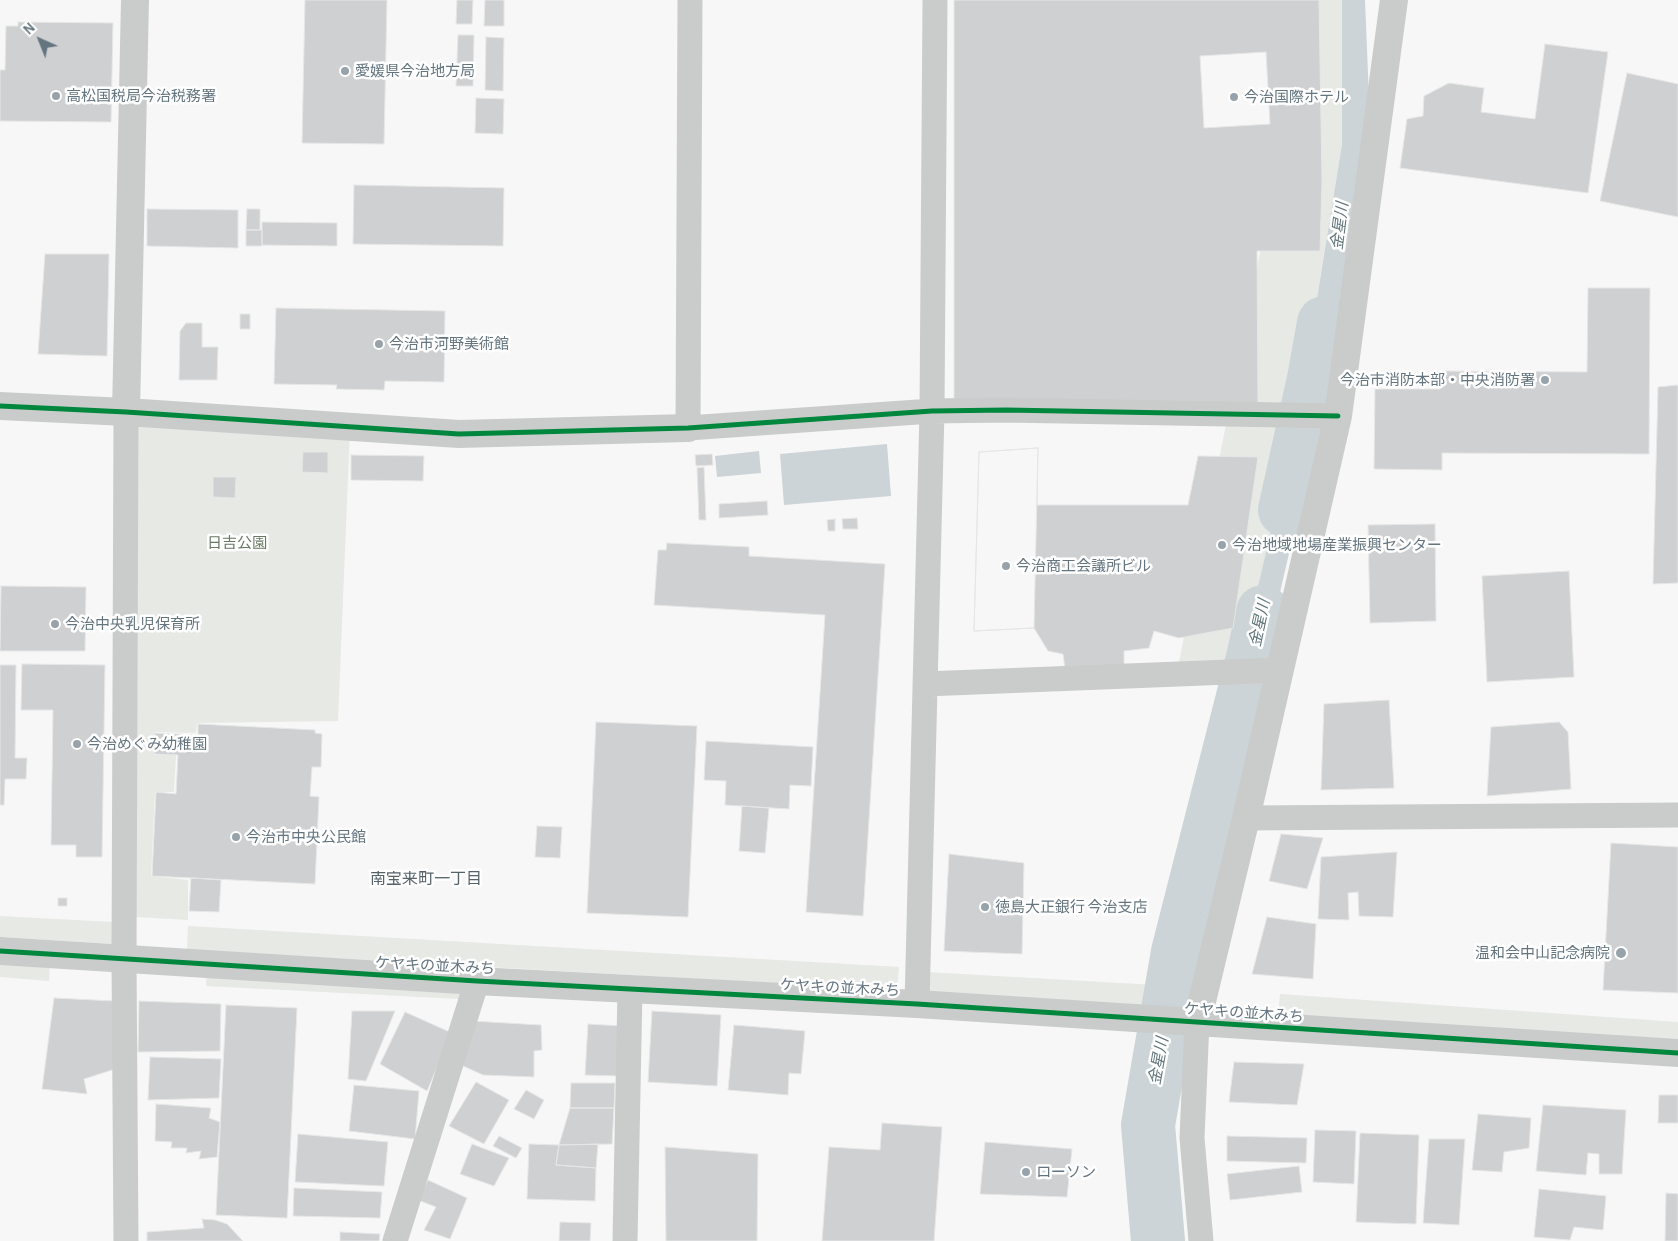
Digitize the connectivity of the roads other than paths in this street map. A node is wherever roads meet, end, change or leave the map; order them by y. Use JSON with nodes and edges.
{"nodes":[{"id":1,"x":136,"y":0,"type":"edge"},
{"id":2,"x":690,"y":0,"type":"edge"},
{"id":3,"x":935,"y":0,"type":"edge"},
{"id":4,"x":1394,"y":0,"type":"edge"},
{"id":5,"x":0,"y":406,"type":"edge"},
{"id":6,"x":932,"y":411,"type":"junction"},
{"id":7,"x":126,"y":412,"type":"junction"},
{"id":8,"x":1338,"y":416,"type":"junction"},
{"id":9,"x":688,"y":428,"type":"junction"},
{"id":10,"x":1280,"y":670,"type":"junction"},
{"id":11,"x":925,"y":684,"type":"junction"},
{"id":12,"x":1678,"y":815,"type":"edge"},
{"id":13,"x":1246,"y":818,"type":"junction"},
{"id":14,"x":0,"y":951,"type":"edge"},
{"id":15,"x":124,"y":960,"type":"junction"},
{"id":16,"x":477,"y":981,"type":"junction"},
{"id":17,"x":630,"y":989,"type":"junction"},
{"id":18,"x":917,"y":1004,"type":"junction"},
{"id":19,"x":1197,"y":1022,"type":"junction"},
{"id":20,"x":1678,"y":1053,"type":"edge"},
{"id":21,"x":126,"y":1241,"type":"edge"},
{"id":22,"x":395,"y":1241,"type":"edge"},
{"id":23,"x":625,"y":1241,"type":"edge"},
{"id":24,"x":1200,"y":1241,"type":"edge"}],
"edges":[{"from":1,"to":7,"type":"street"},
{"from":2,"to":9,"type":"street"},
{"from":3,"to":6,"type":"street"},
{"from":4,"to":8,"type":"street"},
{"from":5,"to":7,"type":"street"},
{"from":6,"to":8,"type":"street"},
{"from":6,"to":9,"type":"street"},
{"from":6,"to":11,"type":"street"},
{"from":7,"to":9,"type":"street"},
{"from":7,"to":15,"type":"street"},
{"from":8,"to":10,"type":"street"},
{"from":10,"to":11,"type":"street"},
{"from":10,"to":13,"type":"street"},
{"from":11,"to":18,"type":"street"},
{"from":12,"to":13,"type":"street"},
{"from":13,"to":19,"type":"street"},
{"from":14,"to":15,"type":"street","name":"ケヤキの並木みち"},
{"from":15,"to":16,"type":"street","name":"ケヤキの並木みち"},
{"from":15,"to":21,"type":"street"},
{"from":16,"to":17,"type":"street","name":"ケヤキの並木みち"},
{"from":16,"to":22,"type":"street"},
{"from":17,"to":18,"type":"street","name":"ケヤキの並木みち"},
{"from":17,"to":23,"type":"street"},
{"from":18,"to":19,"type":"street","name":"ケヤキの並木みち"},
{"from":19,"to":20,"type":"street","name":"ケヤキの並木みち"},
{"from":19,"to":24,"type":"street"}]}
